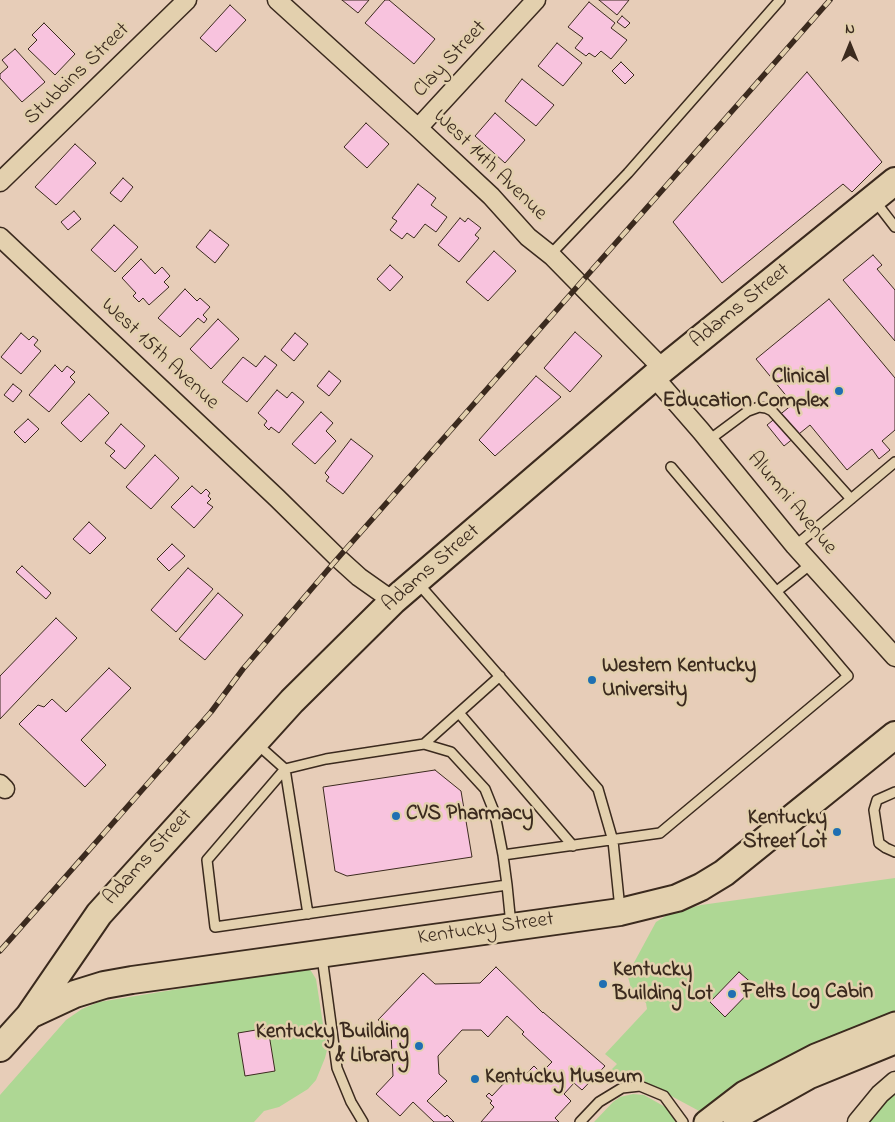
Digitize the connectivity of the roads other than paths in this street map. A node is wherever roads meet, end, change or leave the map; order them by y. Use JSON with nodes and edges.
{"nodes":[{"id":1,"x":187,"y":0,"type":"edge"},
{"id":2,"x":277,"y":0,"type":"edge"},
{"id":3,"x":536,"y":0,"type":"edge"},
{"id":4,"x":780,"y":0,"type":"edge"},
{"id":5,"x":418,"y":128,"type":"junction"},
{"id":6,"x":0,"y":182,"type":"edge"},
{"id":7,"x":895,"y":182,"type":"edge"},
{"id":8,"x":874,"y":199,"type":"junction"},
{"id":9,"x":895,"y":227,"type":"edge"},
{"id":10,"x":0,"y":237,"type":"edge"},
{"id":11,"x":550,"y":254,"type":"junction"},
{"id":12,"x":659,"y":373,"type":"junction"},
{"id":13,"x":709,"y":440,"type":"junction"},
{"id":14,"x":895,"y":462,"type":"edge"},
{"id":15,"x":671,"y":467,"type":"dead end"},
{"id":16,"x":850,"y":499,"type":"junction"},
{"id":17,"x":795,"y":546,"type":"junction"},
{"id":18,"x":811,"y":564,"type":"junction"},
{"id":19,"x":416,"y":581,"type":"junction"},
{"id":20,"x":777,"y":591,"type":"junction"},
{"id":21,"x":393,"y":601,"type":"junction"},
{"id":22,"x":895,"y":658,"type":"edge"},
{"id":23,"x":500,"y":676,"type":"junction"},
{"id":24,"x":459,"y":713,"type":"junction"},
{"id":25,"x":895,"y":735,"type":"edge"},
{"id":26,"x":255,"y":742,"type":"junction"},
{"id":27,"x":424,"y":744,"type":"junction"},
{"id":28,"x":285,"y":769,"type":"junction"},
{"id":29,"x":895,"y":792,"type":"edge"},
{"id":30,"x":613,"y":841,"type":"junction"},
{"id":31,"x":573,"y":846,"type":"junction"},
{"id":32,"x":895,"y":852,"type":"edge"},
{"id":33,"x":503,"y":854,"type":"junction"},
{"id":34,"x":507,"y":885,"type":"junction"},
{"id":35,"x":620,"y":912,"type":"junction"},
{"id":36,"x":308,"y":914,"type":"junction"},
{"id":37,"x":512,"y":926,"type":"junction"},
{"id":38,"x":321,"y":953,"type":"junction"},
{"id":39,"x":29,"y":1016,"type":"junction"},
{"id":40,"x":895,"y":1023,"type":"edge"},
{"id":41,"x":895,"y":1043,"type":"edge"},
{"id":42,"x":0,"y":1048,"type":"edge"},
{"id":43,"x":895,"y":1081,"type":"edge"},
{"id":44,"x":363,"y":1122,"type":"edge"},
{"id":45,"x":580,"y":1122,"type":"edge"},
{"id":46,"x":683,"y":1122,"type":"edge"},
{"id":47,"x":706,"y":1122,"type":"edge"},
{"id":48,"x":734,"y":1122,"type":"edge"},
{"id":49,"x":857,"y":1122,"type":"edge"}],
"edges":[{"from":1,"to":6,"type":"street","name":"Stubbins Street"},
{"from":2,"to":5,"type":"street","name":"West 14th Avenue"},
{"from":3,"to":5,"type":"street","name":"Clay Street"},
{"from":4,"to":11,"type":"lane"},
{"from":5,"to":11,"type":"street","name":"West 14th Avenue"},
{"from":7,"to":8,"type":"main road","name":"Adams Street"},
{"from":8,"to":9,"type":"lane"},
{"from":8,"to":12,"type":"main road","name":"Adams Street"},
{"from":10,"to":21,"type":"street","name":"West 15th Avenue"},
{"from":11,"to":12,"type":"street","name":"West 14th Avenue"},
{"from":12,"to":13,"type":"street","name":"Alumni Avenue"},
{"from":12,"to":19,"type":"main road","name":"Adams Street"},
{"from":13,"to":16,"type":"lane"},
{"from":13,"to":17,"type":"street","name":"Alumni Avenue"},
{"from":14,"to":16,"type":"lane"},
{"from":15,"to":20,"type":"lane"},
{"from":16,"to":17,"type":"lane"},
{"from":17,"to":18,"type":"street","name":"Alumni Avenue"},
{"from":18,"to":20,"type":"lane"},
{"from":18,"to":22,"type":"street","name":"Alumni Avenue"},
{"from":19,"to":21,"type":"main road","name":"Adams Street"},
{"from":19,"to":23,"type":"lane"},
{"from":20,"to":30,"type":"lane"},
{"from":21,"to":26,"type":"main road","name":"Adams Street"},
{"from":23,"to":24,"type":"lane"},
{"from":23,"to":30,"type":"lane"},
{"from":24,"to":27,"type":"lane"},
{"from":24,"to":31,"type":"lane"},
{"from":25,"to":35,"type":"main road","name":"Kentucky Street"},
{"from":26,"to":28,"type":"lane"},
{"from":26,"to":39,"type":"main road","name":"Adams Street"},
{"from":27,"to":28,"type":"lane"},
{"from":27,"to":33,"type":"lane"},
{"from":28,"to":36,"type":"lane"},
{"from":28,"to":36,"type":"lane"},
{"from":29,"to":32,"type":"lane"},
{"from":30,"to":31,"type":"lane"},
{"from":30,"to":35,"type":"lane"},
{"from":31,"to":33,"type":"lane"},
{"from":33,"to":34,"type":"lane"},
{"from":34,"to":36,"type":"lane"},
{"from":34,"to":37,"type":"lane"},
{"from":35,"to":37,"type":"main road","name":"Kentucky Street"},
{"from":37,"to":38,"type":"main road","name":"Kentucky Street"},
{"from":38,"to":39,"type":"main road","name":"Kentucky Street"},
{"from":38,"to":44,"type":"lane"},
{"from":39,"to":42,"type":"main road"},
{"from":40,"to":47,"type":"street"},
{"from":41,"to":48,"type":"street"},
{"from":43,"to":49,"type":"street"},
{"from":45,"to":46,"type":"lane"}]}
